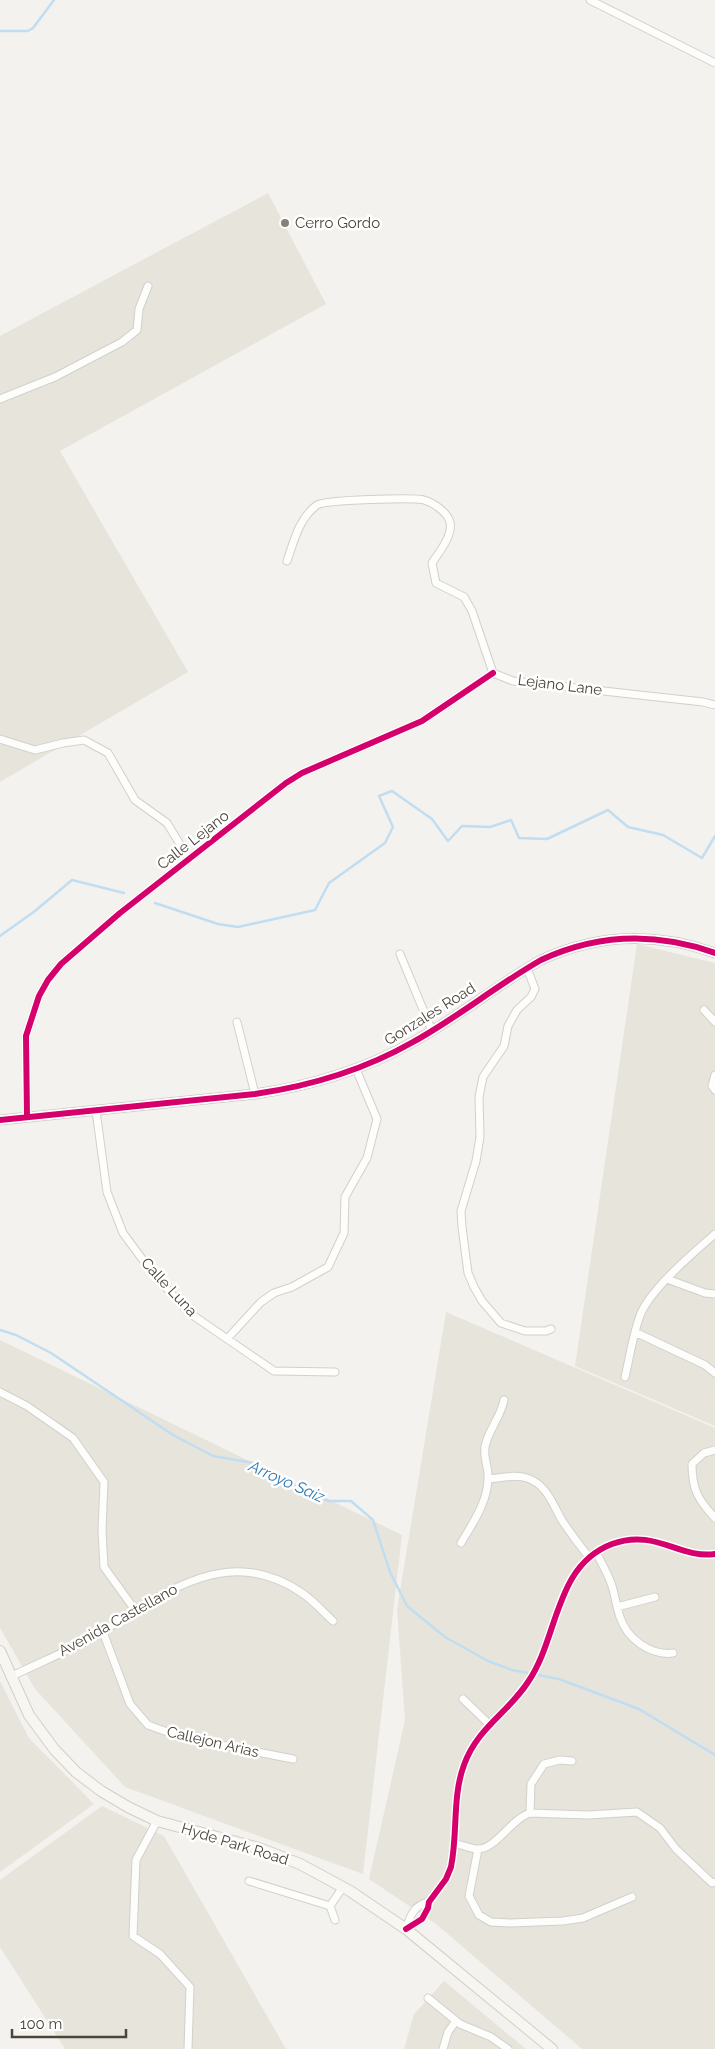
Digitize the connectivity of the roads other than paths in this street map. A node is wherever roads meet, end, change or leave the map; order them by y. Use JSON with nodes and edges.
{"nodes":[{"id":1,"x":590,"y":0,"type":"edge"},
{"id":2,"x":715,"y":63,"type":"edge"},
{"id":3,"x":148,"y":286,"type":"dead end"},
{"id":4,"x":0,"y":399,"type":"edge"},
{"id":5,"x":286,"y":561,"type":"dead end"},
{"id":6,"x":493,"y":673,"type":"junction"},
{"id":7,"x":715,"y":705,"type":"edge"},
{"id":8,"x":0,"y":739,"type":"edge"},
{"id":9,"x":189,"y":859,"type":"junction"},
{"id":10,"x":715,"y":953,"type":"edge"},
{"id":11,"x":400,"y":954,"type":"dead end"},
{"id":12,"x":527,"y":968,"type":"junction"},
{"id":13,"x":704,"y":1010,"type":"dead end"},
{"id":14,"x":237,"y":1022,"type":"dead end"},
{"id":15,"x":715,"y":1022,"type":"edge"},
{"id":16,"x":432,"y":1031,"type":"junction"},
{"id":17,"x":356,"y":1069,"type":"junction"},
{"id":18,"x":715,"y":1075,"type":"edge"},
{"id":19,"x":715,"y":1090,"type":"edge"},
{"id":20,"x":255,"y":1094,"type":"junction"},
{"id":21,"x":96,"y":1112,"type":"junction"},
{"id":22,"x":27,"y":1117,"type":"junction"},
{"id":23,"x":0,"y":1120,"type":"edge"},
{"id":24,"x":715,"y":1234,"type":"edge"},
{"id":25,"x":667,"y":1279,"type":"junction"},
{"id":26,"x":715,"y":1294,"type":"edge"},
{"id":27,"x":551,"y":1329,"type":"dead end"},
{"id":28,"x":635,"y":1332,"type":"junction"},
{"id":29,"x":227,"y":1340,"type":"junction"},
{"id":30,"x":335,"y":1372,"type":"dead end"},
{"id":31,"x":715,"y":1373,"type":"edge"},
{"id":32,"x":625,"y":1377,"type":"dead end"},
{"id":33,"x":0,"y":1392,"type":"edge"},
{"id":34,"x":504,"y":1400,"type":"dead end"},
{"id":35,"x":715,"y":1450,"type":"edge"},
{"id":36,"x":488,"y":1480,"type":"junction"},
{"id":37,"x":715,"y":1518,"type":"edge"},
{"id":38,"x":461,"y":1543,"type":"dead end"},
{"id":39,"x":596,"y":1552,"type":"junction"},
{"id":40,"x":715,"y":1554,"type":"edge"},
{"id":41,"x":589,"y":1557,"type":"junction"},
{"id":42,"x":655,"y":1597,"type":"dead end"},
{"id":43,"x":617,"y":1607,"type":"junction"},
{"id":44,"x":135,"y":1610,"type":"junction"},
{"id":45,"x":333,"y":1621,"type":"dead end"},
{"id":46,"x":103,"y":1632,"type":"junction"},
{"id":47,"x":0,"y":1651,"type":"edge"},
{"id":48,"x":673,"y":1653,"type":"dead end"},
{"id":49,"x":10,"y":1677,"type":"junction"},
{"id":50,"x":463,"y":1699,"type":"dead end"},
{"id":51,"x":489,"y":1724,"type":"junction"},
{"id":52,"x":294,"y":1759,"type":"dead end"},
{"id":53,"x":572,"y":1762,"type":"dead end"},
{"id":54,"x":530,"y":1813,"type":"junction"},
{"id":55,"x":156,"y":1821,"type":"junction"},
{"id":56,"x":454,"y":1844,"type":"junction"},
{"id":57,"x":478,"y":1849,"type":"junction"},
{"id":58,"x":250,"y":1881,"type":"dead end"},
{"id":59,"x":715,"y":1882,"type":"edge"},
{"id":60,"x":343,"y":1887,"type":"junction"},
{"id":61,"x":632,"y":1897,"type":"dead end"},
{"id":62,"x":429,"y":1902,"type":"junction"},
{"id":63,"x":330,"y":1906,"type":"junction"},
{"id":64,"x":336,"y":1920,"type":"dead end"},
{"id":65,"x":406,"y":1929,"type":"junction"},
{"id":66,"x":428,"y":1998,"type":"dead end"},
{"id":67,"x":456,"y":2021,"type":"junction"},
{"id":68,"x":188,"y":2049,"type":"edge"},
{"id":69,"x":442,"y":2049,"type":"edge"},
{"id":70,"x":508,"y":2049,"type":"edge"},
{"id":71,"x":552,"y":2049,"type":"edge"}],
"edges":[{"from":1,"to":2,"type":"street"},
{"from":3,"to":4,"type":"street"},
{"from":5,"to":6,"type":"street"},
{"from":6,"to":7,"type":"street","name":"Lejano Lane"},
{"from":6,"to":9,"type":"street","name":"Calle Lejano"},
{"from":8,"to":9,"type":"street"},
{"from":9,"to":22,"type":"street","name":"Calle Lejano"},
{"from":10,"to":12,"type":"street","name":"Gonzales Road"},
{"from":11,"to":16,"type":"street"},
{"from":12,"to":16,"type":"street","name":"Gonzales Road"},
{"from":12,"to":27,"type":"street"},
{"from":13,"to":15,"type":"street"},
{"from":14,"to":20,"type":"street"},
{"from":16,"to":17,"type":"street","name":"Gonzales Road"},
{"from":17,"to":20,"type":"street","name":"Gonzales Road"},
{"from":17,"to":29,"type":"street"},
{"from":18,"to":19,"type":"street"},
{"from":20,"to":21,"type":"street","name":"Gonzales Road"},
{"from":21,"to":22,"type":"street","name":"Gonzales Road"},
{"from":21,"to":29,"type":"street","name":"Calle Luna"},
{"from":22,"to":23,"type":"street","name":"Gonzales Road"},
{"from":24,"to":25,"type":"street"},
{"from":25,"to":26,"type":"street"},
{"from":25,"to":28,"type":"street"},
{"from":28,"to":31,"type":"street"},
{"from":28,"to":32,"type":"street"},
{"from":29,"to":30,"type":"street","name":"Calle Luna"},
{"from":33,"to":44,"type":"street"},
{"from":34,"to":36,"type":"street"},
{"from":35,"to":37,"type":"street"},
{"from":36,"to":38,"type":"street"},
{"from":36,"to":41,"type":"street"},
{"from":39,"to":40,"type":"street"},
{"from":39,"to":41,"type":"street"},
{"from":39,"to":43,"type":"street"},
{"from":41,"to":51,"type":"street"},
{"from":42,"to":43,"type":"street"},
{"from":43,"to":48,"type":"street"},
{"from":44,"to":45,"type":"street","name":"Avenida Castellano"},
{"from":44,"to":46,"type":"street","name":"Avenida Castellano"},
{"from":46,"to":49,"type":"street","name":"Avenida Castellano"},
{"from":46,"to":52,"type":"street","name":"Callejon Arias"},
{"from":47,"to":49,"type":"main road","name":"Hyde Park Road"},
{"from":49,"to":55,"type":"main road","name":"Hyde Park Road"},
{"from":50,"to":51,"type":"street"},
{"from":51,"to":56,"type":"street"},
{"from":53,"to":54,"type":"street"},
{"from":54,"to":57,"type":"street"},
{"from":54,"to":59,"type":"street"},
{"from":55,"to":60,"type":"main road","name":"Hyde Park Road"},
{"from":55,"to":68,"type":"street"},
{"from":56,"to":57,"type":"street"},
{"from":56,"to":62,"type":"street"},
{"from":57,"to":61,"type":"street"},
{"from":58,"to":63,"type":"street"},
{"from":60,"to":63,"type":"street"},
{"from":60,"to":65,"type":"main road","name":"Hyde Park Road"},
{"from":62,"to":65,"type":"street"},
{"from":62,"to":65,"type":"street"},
{"from":63,"to":64,"type":"street"},
{"from":65,"to":71,"type":"main road","name":"Hyde Park Road"},
{"from":66,"to":67,"type":"street"},
{"from":67,"to":69,"type":"street"},
{"from":67,"to":70,"type":"street"}]}
